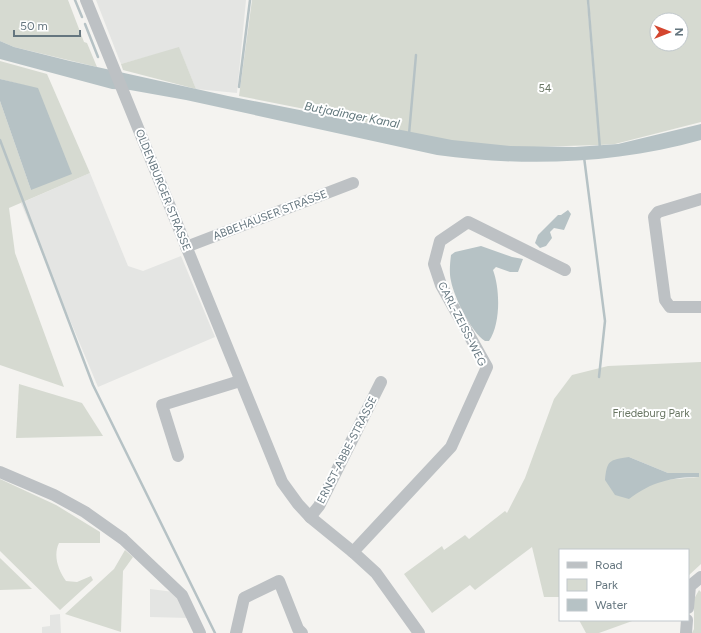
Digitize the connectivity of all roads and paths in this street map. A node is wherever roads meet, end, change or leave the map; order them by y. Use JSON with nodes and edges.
{"nodes":[{"id":1,"x":86,"y":0,"type":"edge"},
{"id":2,"x":353,"y":183,"type":"dead end"},
{"id":3,"x":701,"y":199,"type":"edge"},
{"id":4,"x":186,"y":247,"type":"junction"},
{"id":5,"x":565,"y":270,"type":"dead end"},
{"id":6,"x":701,"y":307,"type":"edge"},
{"id":7,"x":240,"y":381,"type":"junction"},
{"id":8,"x":381,"y":382,"type":"dead end"},
{"id":9,"x":178,"y":456,"type":"dead end"},
{"id":10,"x":0,"y":472,"type":"edge"},
{"id":11,"x":310,"y":517,"type":"junction"},
{"id":12,"x":353,"y":552,"type":"junction"},
{"id":13,"x":701,"y":577,"type":"edge"},
{"id":14,"x":689,"y":597,"type":"edge"},
{"id":15,"x":687,"y":621,"type":"edge"},
{"id":16,"x":200,"y":633,"type":"edge"},
{"id":17,"x":236,"y":633,"type":"edge"},
{"id":18,"x":302,"y":633,"type":"edge"},
{"id":19,"x":419,"y":633,"type":"edge"},
{"id":20,"x":686,"y":633,"type":"edge"}],
"edges":[{"from":1,"to":4,"type":"street","name":"OLDENBURGER STRASSE"},
{"from":2,"to":4,"type":"street","name":"ABBEHAUSER STRASSE"},
{"from":3,"to":6,"type":"street"},
{"from":4,"to":7,"type":"street","name":"OLDENBURGER STRASSE"},
{"from":5,"to":12,"type":"street","name":"CARL-ZEISS-WEG"},
{"from":7,"to":9,"type":"street"},
{"from":7,"to":11,"type":"street","name":"OLDENBURGER STRASSE"},
{"from":8,"to":11,"type":"street","name":"ERNST-ABBE-STRASSE"},
{"from":10,"to":16,"type":"street"},
{"from":11,"to":12,"type":"street","name":"OLDENBURGER STRASSE"},
{"from":12,"to":19,"type":"street","name":"OLDENBURGER STRASSE"},
{"from":13,"to":14,"type":"street"},
{"from":15,"to":20,"type":"street"},
{"from":17,"to":18,"type":"street"}]}
